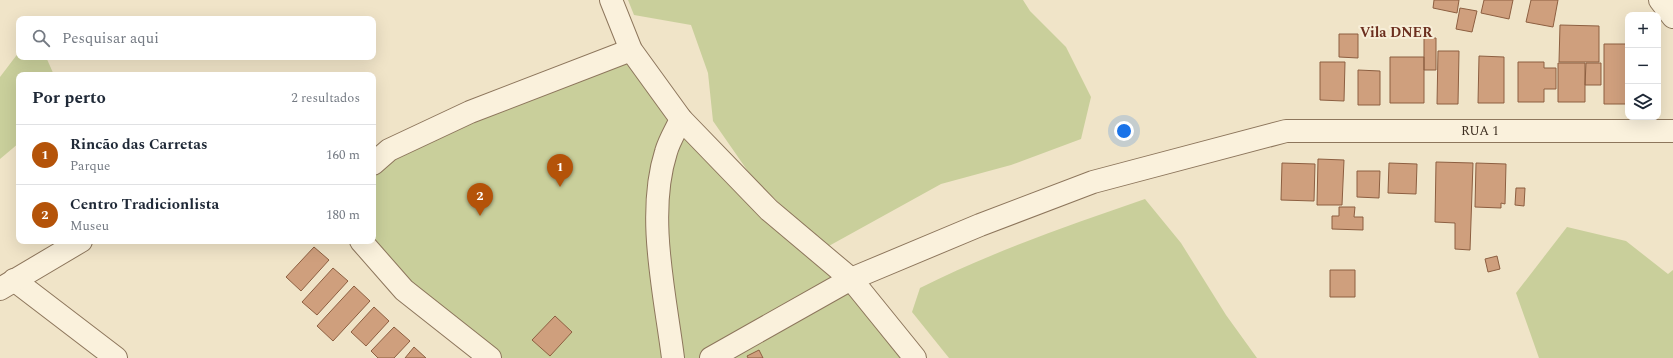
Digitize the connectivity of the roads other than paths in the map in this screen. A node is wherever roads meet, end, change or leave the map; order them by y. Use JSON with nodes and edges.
{"nodes":[{"id":1,"x":611,"y":0,"type":"edge"},
{"id":2,"x":1660,"y":0,"type":"edge"},
{"id":3,"x":1673,"y":17,"type":"edge"},
{"id":4,"x":631,"y":50,"type":"junction"},
{"id":5,"x":681,"y":119,"type":"junction"},
{"id":6,"x":1673,"y":131,"type":"edge"},
{"id":7,"x":376,"y":161,"type":"edge"},
{"id":8,"x":76,"y":244,"type":"edge"},
{"id":9,"x":363,"y":244,"type":"edge"},
{"id":10,"x":852,"y":279,"type":"junction"},
{"id":11,"x":7,"y":284,"type":"edge"},
{"id":12,"x":912,"y":357,"type":"edge"},
{"id":13,"x":116,"y":358,"type":"edge"},
{"id":14,"x":490,"y":358,"type":"edge"},
{"id":15,"x":673,"y":358,"type":"edge"},
{"id":16,"x":711,"y":358,"type":"edge"}],
"edges":[{"from":1,"to":4,"type":"street"},
{"from":2,"to":3,"type":"street"},
{"from":4,"to":5,"type":"street"},
{"from":4,"to":7,"type":"street"},
{"from":5,"to":10,"type":"street"},
{"from":5,"to":15,"type":"street"},
{"from":6,"to":10,"type":"street","name":"RUA 1"},
{"from":8,"to":11,"type":"street"},
{"from":9,"to":14,"type":"street"},
{"from":10,"to":12,"type":"street"},
{"from":10,"to":16,"type":"street","name":"RUA 1"},
{"from":11,"to":13,"type":"street"}]}
